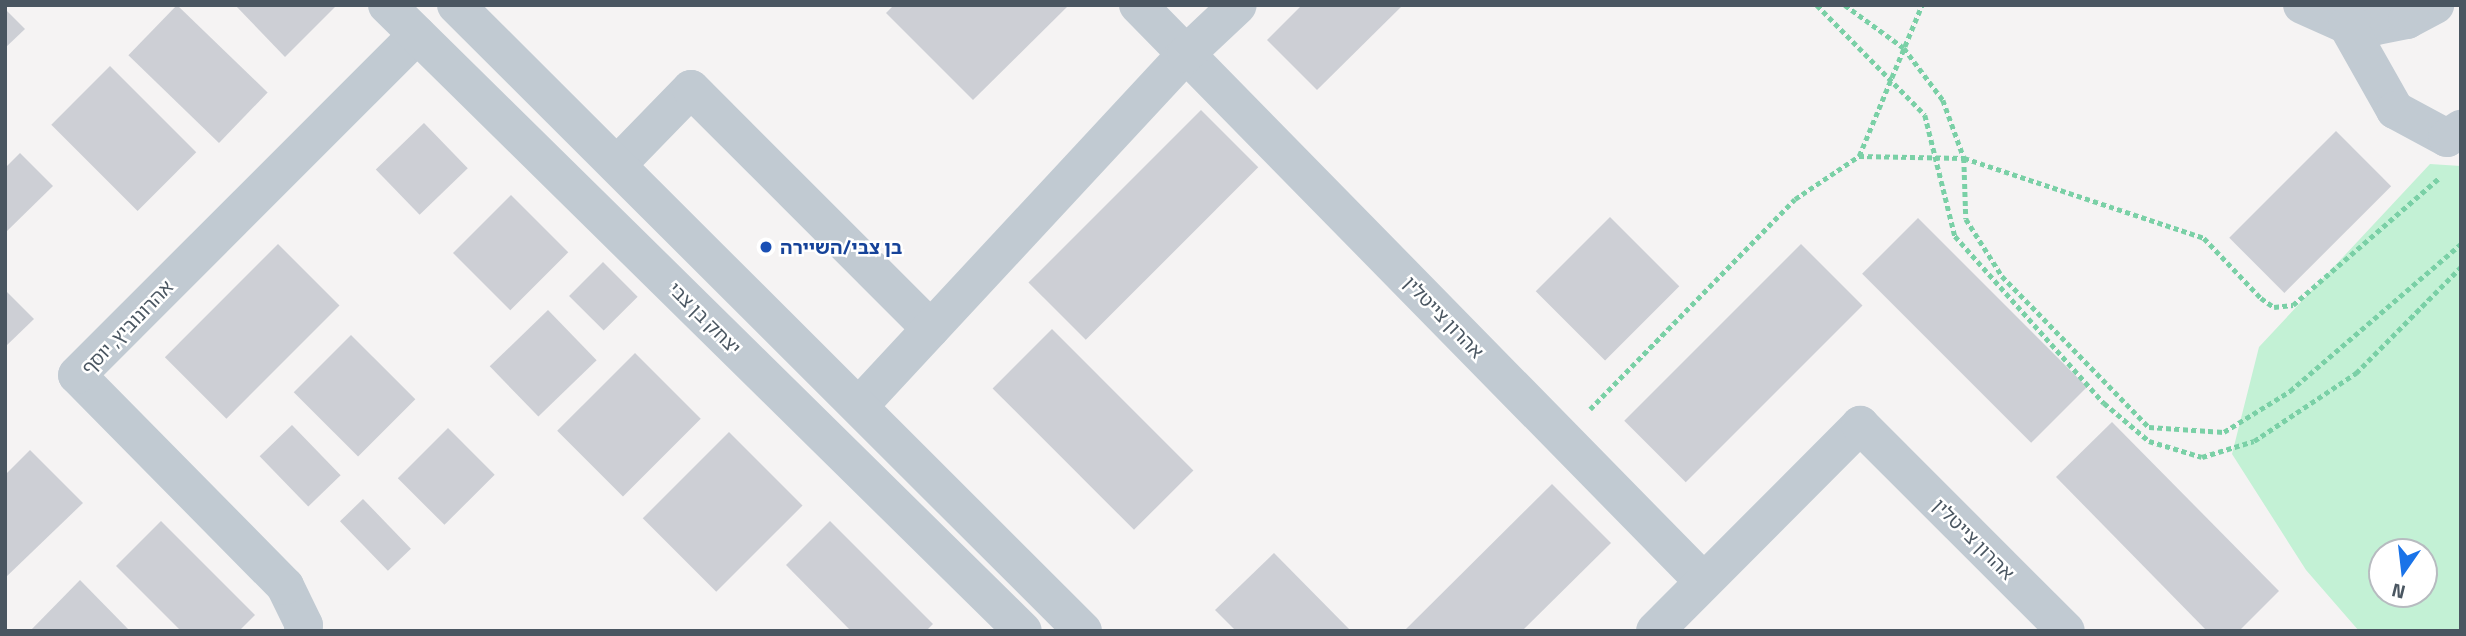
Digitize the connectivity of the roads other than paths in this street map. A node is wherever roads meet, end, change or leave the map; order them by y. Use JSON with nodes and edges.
{"nodes":[{"id":1,"x":387,"y":5,"type":"edge"},
{"id":2,"x":456,"y":5,"type":"edge"},
{"id":3,"x":1138,"y":5,"type":"edge"},
{"id":4,"x":1238,"y":5,"type":"edge"},
{"id":5,"x":2302,"y":5,"type":"edge"},
{"id":6,"x":2435,"y":5,"type":"edge"},
{"id":7,"x":2347,"y":25,"type":"junction"},
{"id":8,"x":417,"y":35,"type":"junction"},
{"id":9,"x":1186,"y":54,"type":"junction"},
{"id":10,"x":2461,"y":129,"type":"edge"},
{"id":11,"x":617,"y":165,"type":"junction"},
{"id":12,"x":931,"y":328,"type":"junction"},
{"id":13,"x":859,"y":407,"type":"junction"},
{"id":14,"x":1702,"y":580,"type":"junction"},
{"id":15,"x":303,"y":631,"type":"edge"},
{"id":16,"x":1023,"y":631,"type":"edge"},
{"id":17,"x":1083,"y":631,"type":"edge"},
{"id":18,"x":1655,"y":631,"type":"edge"},
{"id":19,"x":2066,"y":631,"type":"edge"}],
"edges":[{"from":1,"to":8,"type":"street","name":"יצחק בן צבי"},
{"from":2,"to":11,"type":"street"},
{"from":3,"to":9,"type":"street","name":"אהרון צייטלין"},
{"from":4,"to":9,"type":"street"},
{"from":5,"to":7,"type":"street"},
{"from":6,"to":7,"type":"street"},
{"from":7,"to":10,"type":"street"},
{"from":8,"to":15,"type":"street","name":"אהרונוביץ, יוסף"},
{"from":8,"to":16,"type":"street","name":"יצחק בן צבי"},
{"from":9,"to":12,"type":"street"},
{"from":9,"to":14,"type":"street","name":"אהרון צייטלין"},
{"from":11,"to":12,"type":"street"},
{"from":11,"to":13,"type":"street"},
{"from":12,"to":13,"type":"street"},
{"from":13,"to":17,"type":"street"},
{"from":14,"to":18,"type":"street","name":"אהרון צייטלין"},
{"from":14,"to":19,"type":"street","name":"אהרון צייטלין"}]}
